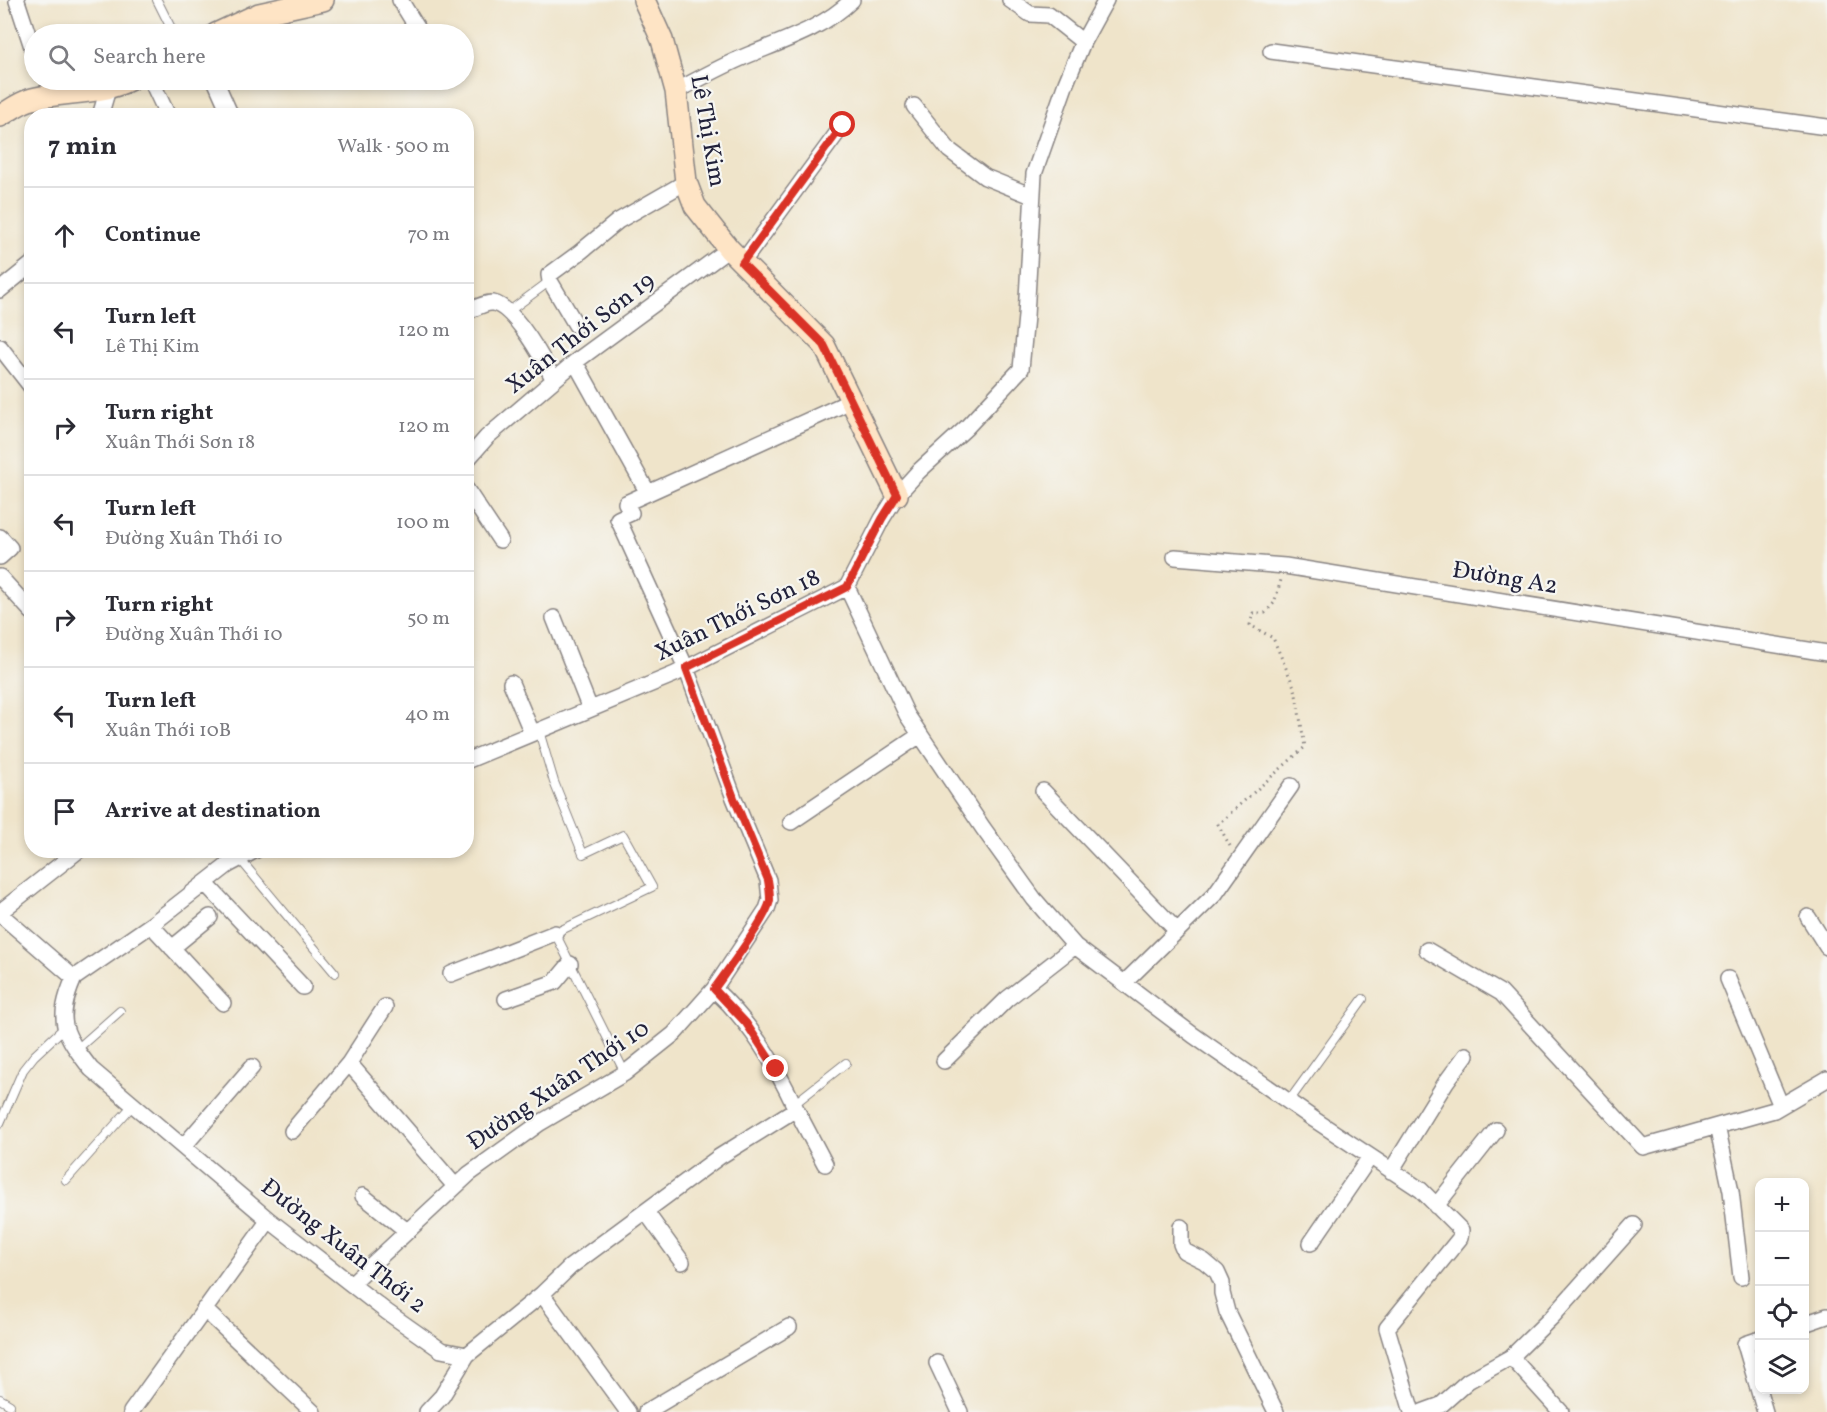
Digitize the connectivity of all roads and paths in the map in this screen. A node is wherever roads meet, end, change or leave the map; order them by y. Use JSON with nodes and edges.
{"nodes":[{"id":1,"x":157,"y":0,"type":"edge"},
{"id":2,"x":323,"y":0,"type":"edge"},
{"id":3,"x":400,"y":0,"type":"edge"},
{"id":4,"x":644,"y":0,"type":"edge"},
{"id":5,"x":852,"y":0,"type":"edge"},
{"id":6,"x":1010,"y":0,"type":"edge"},
{"id":7,"x":1106,"y":0,"type":"edge"},
{"id":8,"x":17,"y":1,"type":"edge"},
{"id":9,"x":25,"y":24,"type":"edge"},
{"id":10,"x":169,"y":24,"type":"edge"},
{"id":11,"x":238,"y":24,"type":"edge"},
{"id":12,"x":415,"y":24,"type":"edge"},
{"id":13,"x":1083,"y":42,"type":"junction"},
{"id":14,"x":1271,"y":51,"type":"dead end"},
{"id":15,"x":47,"y":90,"type":"edge"},
{"id":16,"x":108,"y":90,"type":"edge"},
{"id":17,"x":156,"y":90,"type":"edge"},
{"id":18,"x":219,"y":90,"type":"edge"},
{"id":19,"x":676,"y":91,"type":"junction"},
{"id":20,"x":914,"y":106,"type":"dead end"},
{"id":21,"x":102,"y":108,"type":"edge"},
{"id":22,"x":164,"y":108,"type":"edge"},
{"id":23,"x":227,"y":108,"type":"edge"},
{"id":24,"x":0,"y":116,"type":"edge"},
{"id":25,"x":843,"y":125,"type":"dead end"},
{"id":26,"x":1827,"y":127,"type":"edge"},
{"id":27,"x":686,"y":182,"type":"junction"},
{"id":28,"x":1032,"y":196,"type":"junction"},
{"id":29,"x":735,"y":256,"type":"junction"},
{"id":30,"x":24,"y":270,"type":"edge"},
{"id":31,"x":550,"y":281,"type":"junction"},
{"id":32,"x":0,"y":290,"type":"edge"},
{"id":33,"x":474,"y":309,"type":"edge"},
{"id":34,"x":508,"y":312,"type":"junction"},
{"id":35,"x":576,"y":324,"type":"dead end"},
{"id":36,"x":0,"y":347,"type":"edge"},
{"id":37,"x":575,"y":362,"type":"junction"},
{"id":38,"x":24,"y":377,"type":"edge"},
{"id":39,"x":554,"y":380,"type":"junction"},
{"id":40,"x":851,"y":400,"type":"junction"},
{"id":41,"x":474,"y":452,"type":"edge"},
{"id":42,"x":648,"y":493,"type":"junction"},
{"id":43,"x":897,"y":495,"type":"junction"},
{"id":44,"x":474,"y":501,"type":"edge"},
{"id":45,"x":0,"y":537,"type":"edge"},
{"id":46,"x":500,"y":540,"type":"dead end"},
{"id":47,"x":0,"y":557,"type":"edge"},
{"id":48,"x":1175,"y":557,"type":"dead end"},
{"id":49,"x":1285,"y":566,"type":"junction"},
{"id":50,"x":0,"y":577,"type":"edge"},
{"id":51,"x":847,"y":587,"type":"junction"},
{"id":52,"x":24,"y":603,"type":"edge"},
{"id":53,"x":554,"y":618,"type":"dead end"},
{"id":54,"x":1827,"y":653,"type":"edge"},
{"id":55,"x":686,"y":668,"type":"junction"},
{"id":56,"x":511,"y":682,"type":"dead end"},
{"id":57,"x":590,"y":709,"type":"junction"},
{"id":58,"x":536,"y":732,"type":"junction"},
{"id":59,"x":920,"y":735,"type":"junction"},
{"id":60,"x":474,"y":758,"type":"edge"},
{"id":61,"x":1291,"y":786,"type":"dead end"},
{"id":62,"x":1043,"y":791,"type":"dead end"},
{"id":63,"x":791,"y":822,"type":"dead end"},
{"id":64,"x":69,"y":858,"type":"edge"},
{"id":65,"x":239,"y":858,"type":"joint"},
{"id":66,"x":1238,"y":860,"type":"junction"},
{"id":67,"x":206,"y":884,"type":"junction"},
{"id":68,"x":0,"y":913,"type":"edge"},
{"id":69,"x":210,"y":917,"type":"dead end"},
{"id":70,"x":1808,"y":917,"type":"dead end"},
{"id":71,"x":151,"y":925,"type":"junction"},
{"id":72,"x":1177,"y":931,"type":"junction"},
{"id":73,"x":555,"y":933,"type":"junction"},
{"id":74,"x":1075,"y":946,"type":"junction"},
{"id":75,"x":1827,"y":947,"type":"edge"},
{"id":76,"x":172,"y":948,"type":"junction"},
{"id":77,"x":1427,"y":950,"type":"dead end"},
{"id":78,"x":570,"y":964,"type":"junction"},
{"id":79,"x":335,"y":973,"type":"dead end"},
{"id":80,"x":451,"y":974,"type":"dead end"},
{"id":81,"x":74,"y":978,"type":"junction"},
{"id":82,"x":1728,"y":980,"type":"dead end"},
{"id":83,"x":1125,"y":982,"type":"junction"},
{"id":84,"x":303,"y":987,"type":"dead end"},
{"id":85,"x":714,"y":989,"type":"junction"},
{"id":86,"x":506,"y":999,"type":"dead end"},
{"id":87,"x":1363,"y":999,"type":"dead end"},
{"id":88,"x":223,"y":1004,"type":"dead end"},
{"id":89,"x":385,"y":1007,"type":"dead end"},
{"id":90,"x":120,"y":1011,"type":"dead end"},
{"id":91,"x":64,"y":1028,"type":"junction"},
{"id":92,"x":76,"y":1050,"type":"junction"},
{"id":93,"x":1466,"y":1055,"type":"dead end"},
{"id":94,"x":944,"y":1060,"type":"dead end"},
{"id":95,"x":349,"y":1063,"type":"junction"},
{"id":96,"x":846,"y":1063,"type":"dead end"},
{"id":97,"x":252,"y":1067,"type":"dead end"},
{"id":98,"x":625,"y":1073,"type":"junction"},
{"id":99,"x":1827,"y":1079,"type":"edge"},
{"id":100,"x":1289,"y":1101,"type":"junction"},
{"id":101,"x":133,"y":1105,"type":"junction"},
{"id":102,"x":1781,"y":1106,"type":"junction"},
{"id":103,"x":795,"y":1107,"type":"junction"},
{"id":104,"x":0,"y":1123,"type":"edge"},
{"id":105,"x":1717,"y":1126,"type":"junction"},
{"id":106,"x":1496,"y":1130,"type":"dead end"},
{"id":107,"x":292,"y":1131,"type":"dead end"},
{"id":108,"x":183,"y":1147,"type":"junction"},
{"id":109,"x":1370,"y":1157,"type":"junction"},
{"id":110,"x":825,"y":1164,"type":"dead end"},
{"id":111,"x":1392,"y":1171,"type":"junction"},
{"id":112,"x":66,"y":1180,"type":"dead end"},
{"id":113,"x":455,"y":1186,"type":"junction"},
{"id":114,"x":363,"y":1196,"type":"dead end"},
{"id":115,"x":1436,"y":1206,"type":"junction"},
{"id":116,"x":646,"y":1212,"type":"junction"},
{"id":117,"x":269,"y":1220,"type":"junction"},
{"id":118,"x":1634,"y":1225,"type":"dead end"},
{"id":119,"x":1181,"y":1227,"type":"dead end"},
{"id":120,"x":407,"y":1231,"type":"junction"},
{"id":121,"x":1311,"y":1243,"type":"dead end"},
{"id":122,"x":682,"y":1262,"type":"dead end"},
{"id":123,"x":1741,"y":1277,"type":"dead end"},
{"id":124,"x":351,"y":1284,"type":"junction"},
{"id":125,"x":542,"y":1294,"type":"junction"},
{"id":126,"x":204,"y":1309,"type":"junction"},
{"id":127,"x":1827,"y":1316,"type":"edge"},
{"id":128,"x":1809,"y":1322,"type":"edge"},
{"id":129,"x":789,"y":1327,"type":"dead end"},
{"id":130,"x":1757,"y":1340,"type":"edge"},
{"id":131,"x":467,"y":1355,"type":"junction"},
{"id":132,"x":1511,"y":1357,"type":"junction"},
{"id":133,"x":938,"y":1363,"type":"dead end"},
{"id":134,"x":0,"y":1399,"type":"edge"},
{"id":135,"x":10,"y":1405,"type":"dead end"},
{"id":136,"x":131,"y":1412,"type":"edge"},
{"id":137,"x":313,"y":1412,"type":"edge"},
{"id":138,"x":427,"y":1412,"type":"edge"},
{"id":139,"x":628,"y":1412,"type":"edge"},
{"id":140,"x":646,"y":1412,"type":"edge"},
{"id":141,"x":960,"y":1412,"type":"edge"},
{"id":142,"x":1276,"y":1412,"type":"edge"},
{"id":143,"x":1412,"y":1412,"type":"edge"},
{"id":144,"x":1422,"y":1412,"type":"edge"},
{"id":145,"x":1561,"y":1412,"type":"edge"},
{"id":146,"x":1765,"y":1412,"type":"edge"}],
"edges":[{"from":1,"to":10,"type":"lane"},
{"from":2,"to":11,"type":"street"},
{"from":3,"to":12,"type":"street"},
{"from":4,"to":19,"type":"street","name":"Lê Thị Kim"},
{"from":5,"to":19,"type":"street"},
{"from":6,"to":13,"type":"street"},
{"from":7,"to":13,"type":"street","name":"Xuân Thới Sơn 18"},
{"from":8,"to":9,"type":"street"},
{"from":13,"to":28,"type":"street","name":"Xuân Thới Sơn 18"},
{"from":14,"to":26,"type":"street"},
{"from":15,"to":24,"type":"street"},
{"from":16,"to":21,"type":"street"},
{"from":17,"to":22,"type":"street"},
{"from":18,"to":23,"type":"street"},
{"from":19,"to":27,"type":"street","name":"Lê Thị Kim"},
{"from":20,"to":28,"type":"street"},
{"from":25,"to":29,"type":"street","name":"Xuân Thới Sơn 19"},
{"from":27,"to":29,"type":"street","name":"Lê Thị Kim"},
{"from":27,"to":31,"type":"street"},
{"from":28,"to":43,"type":"street","name":"Xuân Thới Sơn 18"},
{"from":29,"to":37,"type":"street","name":"Xuân Thới Sơn 19"},
{"from":29,"to":40,"type":"street","name":"Lê Thị Kim"},
{"from":30,"to":32,"type":"street"},
{"from":31,"to":34,"type":"lane"},
{"from":31,"to":35,"type":"street"},
{"from":33,"to":34,"type":"street"},
{"from":34,"to":39,"type":"street"},
{"from":36,"to":38,"type":"street"},
{"from":37,"to":39,"type":"street","name":"Xuân Thới Sơn 19"},
{"from":37,"to":42,"type":"street"},
{"from":39,"to":41,"type":"street","name":"Xuân Thới Sơn 19"},
{"from":40,"to":42,"type":"street"},
{"from":40,"to":43,"type":"street","name":"Lê Thị Kim"},
{"from":42,"to":55,"type":"street","name":"Đường Xuân Thới 10"},
{"from":43,"to":51,"type":"street","name":"Xuân Thới Sơn 18"},
{"from":44,"to":46,"type":"street"},
{"from":45,"to":47,"type":"street"},
{"from":48,"to":49,"type":"street","name":"Đường A2"},
{"from":49,"to":54,"type":"street","name":"Đường A2"},
{"from":49,"to":66,"type":"path"},
{"from":50,"to":52,"type":"street"},
{"from":51,"to":55,"type":"street","name":"Xuân Thới Sơn 18"},
{"from":51,"to":59,"type":"street"},
{"from":53,"to":57,"type":"street"},
{"from":55,"to":57,"type":"street","name":"Xuân Thới Sơn 18"},
{"from":55,"to":85,"type":"street","name":"Đường Xuân Thới 10"},
{"from":56,"to":58,"type":"street"},
{"from":57,"to":58,"type":"street","name":"Xuân Thới Sơn 18"},
{"from":58,"to":60,"type":"street","name":"Xuân Thới Sơn 18"},
{"from":58,"to":73,"type":"lane"},
{"from":59,"to":63,"type":"street"},
{"from":59,"to":74,"type":"street"},
{"from":61,"to":66,"type":"street"},
{"from":62,"to":72,"type":"street"},
{"from":64,"to":68,"type":"street"},
{"from":65,"to":67,"type":"street"},
{"from":65,"to":79,"type":"lane"},
{"from":66,"to":72,"type":"street"},
{"from":67,"to":71,"type":"street"},
{"from":67,"to":84,"type":"street"},
{"from":68,"to":81,"type":"street"},
{"from":69,"to":76,"type":"street"},
{"from":70,"to":75,"type":"street"},
{"from":71,"to":76,"type":"street"},
{"from":71,"to":81,"type":"street"},
{"from":72,"to":83,"type":"street"},
{"from":73,"to":78,"type":"lane"},
{"from":73,"to":80,"type":"street"},
{"from":74,"to":83,"type":"street"},
{"from":74,"to":94,"type":"street"},
{"from":76,"to":88,"type":"street"},
{"from":77,"to":105,"type":"street"},
{"from":78,"to":86,"type":"street"},
{"from":78,"to":98,"type":"lane"},
{"from":81,"to":91,"type":"street"},
{"from":82,"to":102,"type":"street"},
{"from":83,"to":100,"type":"street"},
{"from":85,"to":98,"type":"street","name":"Đường Xuân Thới 10"},
{"from":85,"to":103,"type":"street"},
{"from":87,"to":100,"type":"lane"},
{"from":89,"to":95,"type":"street"},
{"from":90,"to":92,"type":"lane"},
{"from":91,"to":92,"type":"street","name":"Đường Xuân Thới 2"},
{"from":91,"to":104,"type":"lane"},
{"from":92,"to":101,"type":"street","name":"Đường Xuân Thới 2"},
{"from":93,"to":111,"type":"street"},
{"from":95,"to":107,"type":"street"},
{"from":95,"to":113,"type":"street"},
{"from":96,"to":103,"type":"lane"},
{"from":97,"to":108,"type":"street"},
{"from":98,"to":113,"type":"street","name":"Đường Xuân Thới 10"},
{"from":99,"to":102,"type":"street"},
{"from":100,"to":109,"type":"street"},
{"from":101,"to":108,"type":"street","name":"Đường Xuân Thới 2"},
{"from":101,"to":112,"type":"lane"},
{"from":102,"to":105,"type":"street"},
{"from":103,"to":110,"type":"street"},
{"from":103,"to":116,"type":"street"},
{"from":105,"to":123,"type":"street"},
{"from":106,"to":115,"type":"street"},
{"from":108,"to":117,"type":"street","name":"Đường Xuân Thới 2"},
{"from":109,"to":111,"type":"street"},
{"from":109,"to":121,"type":"street"},
{"from":111,"to":115,"type":"street"},
{"from":113,"to":120,"type":"street","name":"Đường Xuân Thới 10"},
{"from":114,"to":120,"type":"street"},
{"from":115,"to":143,"type":"street"},
{"from":116,"to":122,"type":"street"},
{"from":116,"to":125,"type":"street"},
{"from":117,"to":124,"type":"street","name":"Đường Xuân Thới 2"},
{"from":117,"to":126,"type":"street"},
{"from":118,"to":132,"type":"street"},
{"from":119,"to":142,"type":"street"},
{"from":120,"to":124,"type":"street","name":"Đường Xuân Thới 10"},
{"from":124,"to":131,"type":"street","name":"Đường Xuân Thới 2"},
{"from":125,"to":131,"type":"street"},
{"from":125,"to":139,"type":"street"},
{"from":126,"to":136,"type":"street"},
{"from":126,"to":137,"type":"street"},
{"from":127,"to":128,"type":"street"},
{"from":129,"to":140,"type":"street"},
{"from":130,"to":146,"type":"street"},
{"from":131,"to":138,"type":"street"},
{"from":132,"to":144,"type":"street"},
{"from":132,"to":145,"type":"street"},
{"from":133,"to":141,"type":"street"},
{"from":134,"to":135,"type":"lane"}]}
